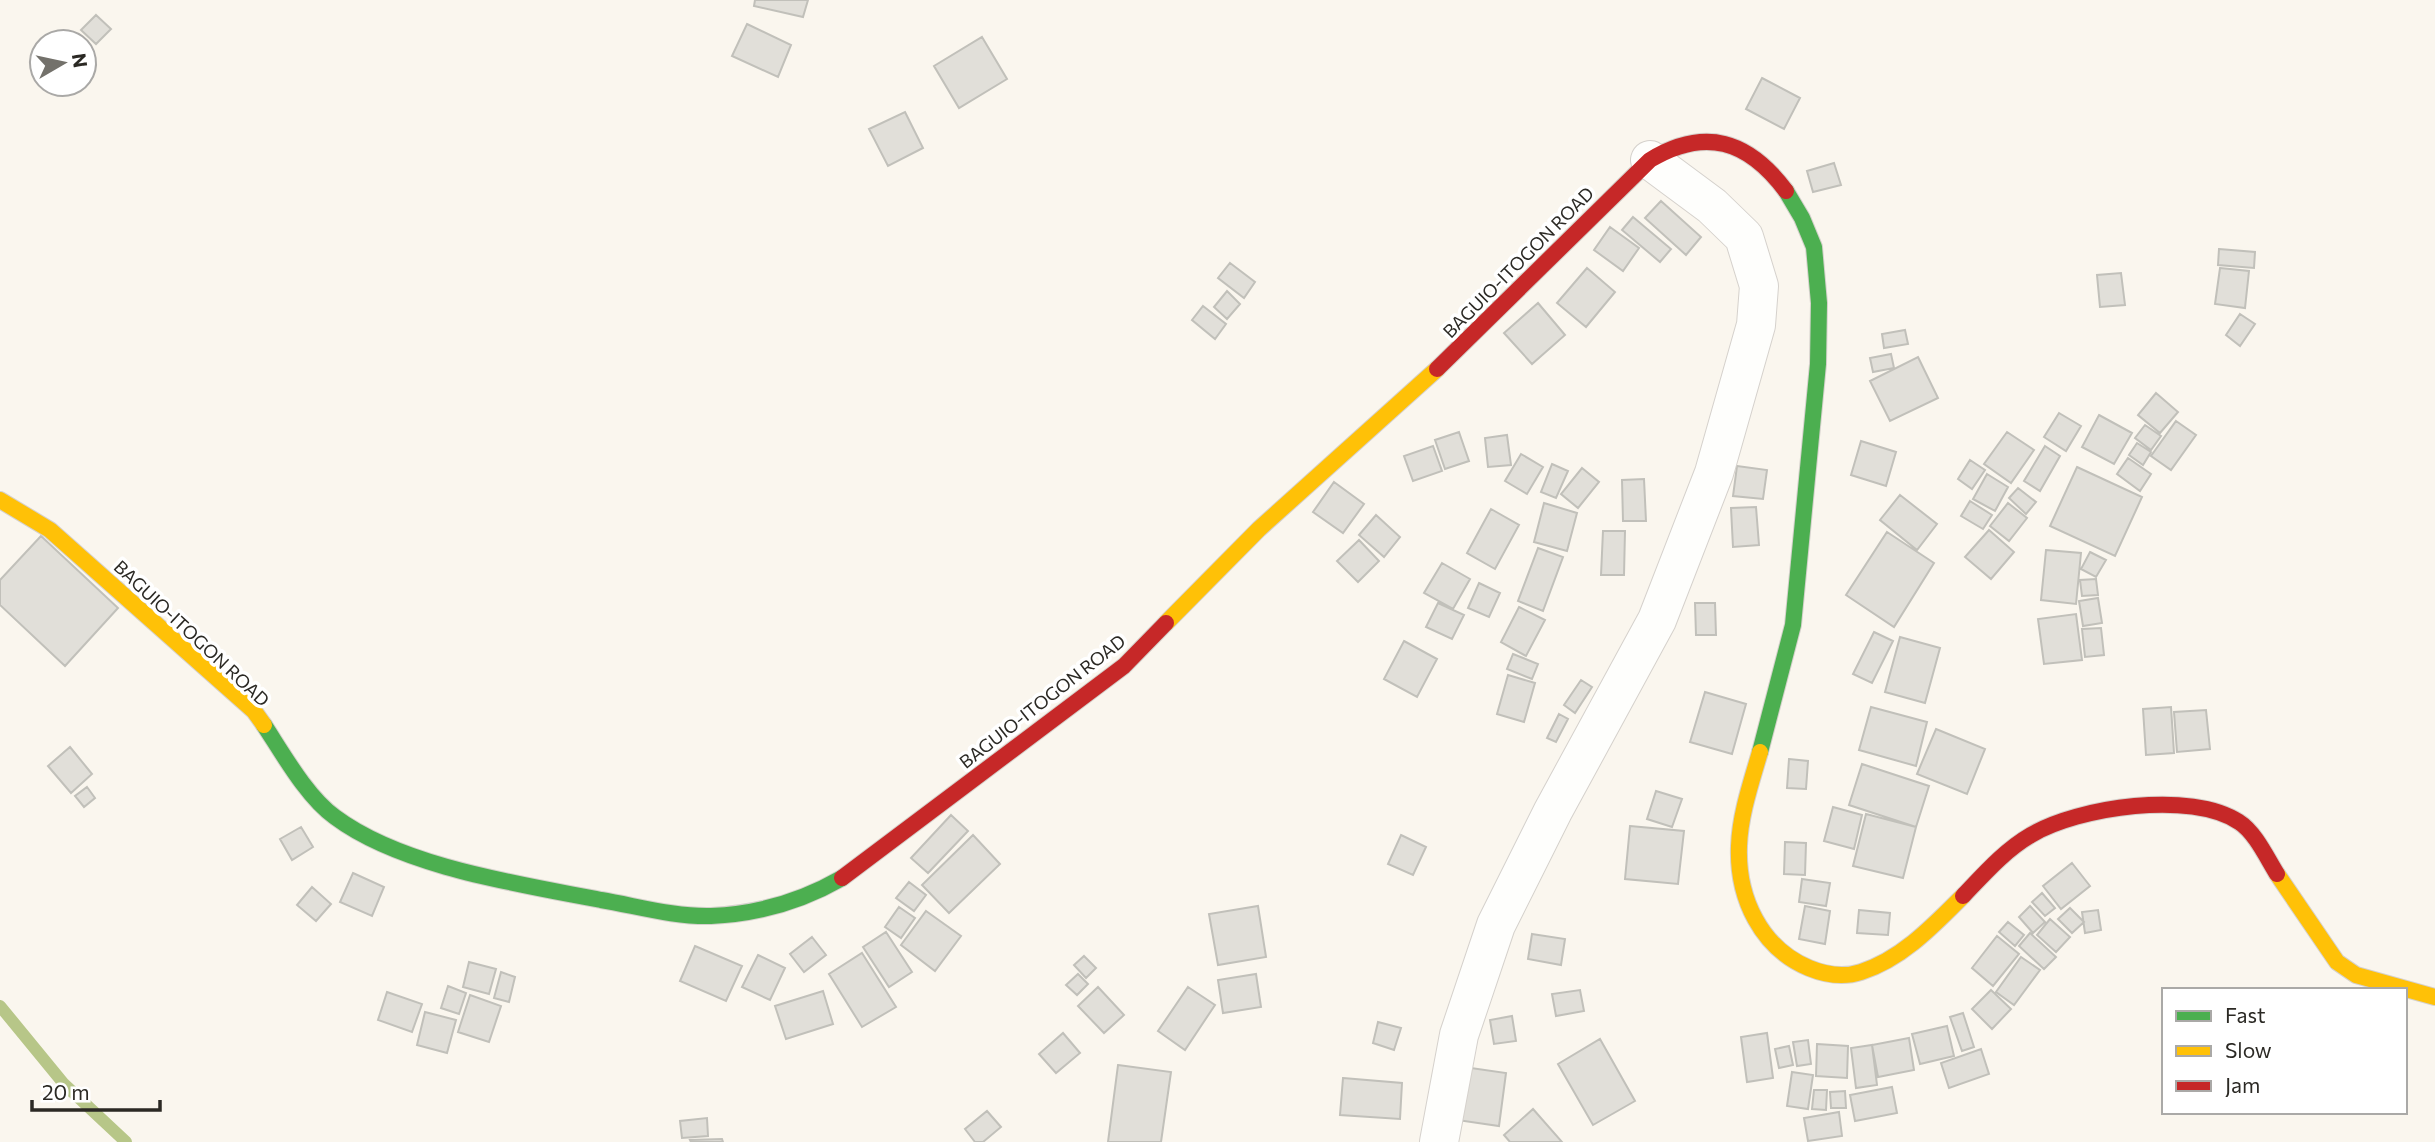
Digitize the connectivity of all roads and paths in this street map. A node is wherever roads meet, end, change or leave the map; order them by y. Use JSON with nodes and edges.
{"nodes":[{"id":1,"x":1650,"y":160,"type":"junction"},
{"id":2,"x":0,"y":500,"type":"edge"},
{"id":3,"x":2403,"y":988,"type":"edge"},
{"id":4,"x":2407,"y":989,"type":"edge"},
{"id":5,"x":2435,"y":997,"type":"edge"},
{"id":6,"x":1439,"y":1142,"type":"edge"}],
"edges":[{"from":1,"to":2,"type":"main road","name":"BAGUIO-ITOGON ROAD"},
{"from":1,"to":3,"type":"main road","name":"BAGUIO-ITOGON ROAD"},
{"from":1,"to":6,"type":"street"},
{"from":4,"to":5,"type":"main road","name":"BAGUIO-ITOGON ROAD"}]}
